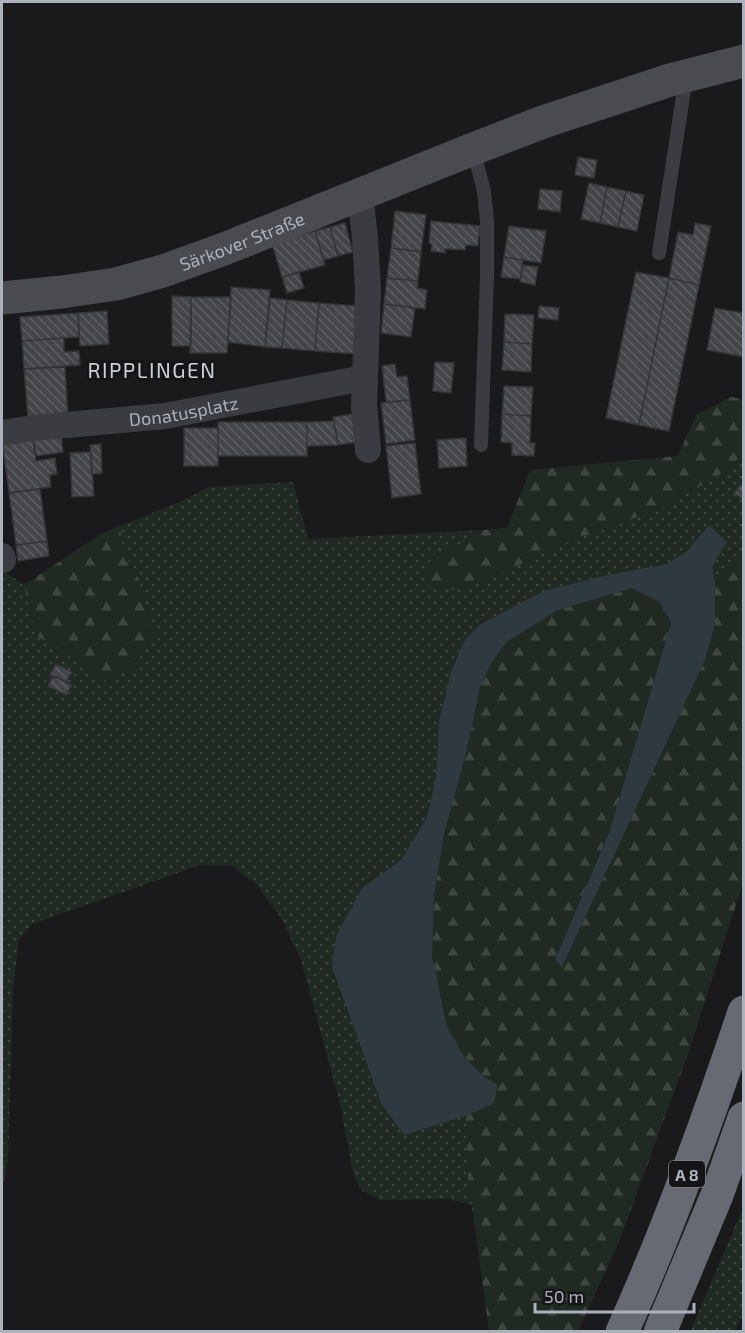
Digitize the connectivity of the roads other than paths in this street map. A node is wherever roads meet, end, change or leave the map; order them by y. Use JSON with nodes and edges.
{"nodes":[{"id":1,"x":738,"y":62,"type":"edge"},
{"id":2,"x":686,"y":76,"type":"junction"},
{"id":3,"x":473,"y":148,"type":"junction"},
{"id":4,"x":360,"y":194,"type":"junction"},
{"id":5,"x":659,"y":253,"type":"dead end"},
{"id":6,"x":2,"y":298,"type":"edge"},
{"id":7,"x":364,"y":378,"type":"junction"},
{"id":8,"x":2,"y":433,"type":"edge"},
{"id":9,"x":481,"y":445,"type":"dead end"},
{"id":10,"x":368,"y":450,"type":"dead end"},
{"id":11,"x":744,"y":1012,"type":"edge"},
{"id":12,"x":744,"y":1118,"type":"edge"},
{"id":13,"x":621,"y":1332,"type":"edge"},
{"id":14,"x":660,"y":1332,"type":"edge"}],
"edges":[{"from":1,"to":2,"type":"main road","name":"Särkover Straße"},
{"from":2,"to":3,"type":"main road","name":"Särkover Straße"},
{"from":2,"to":5,"type":"lane"},
{"from":3,"to":4,"type":"main road","name":"Särkover Straße"},
{"from":3,"to":9,"type":"lane"},
{"from":4,"to":6,"type":"main road","name":"Särkover Straße"},
{"from":4,"to":7,"type":"street"},
{"from":7,"to":8,"type":"street","name":"Donatusplatz"},
{"from":7,"to":10,"type":"street"},
{"from":11,"to":13,"type":"highway","number":"A 8"},
{"from":12,"to":14,"type":"highway","number":"A 8"}]}
